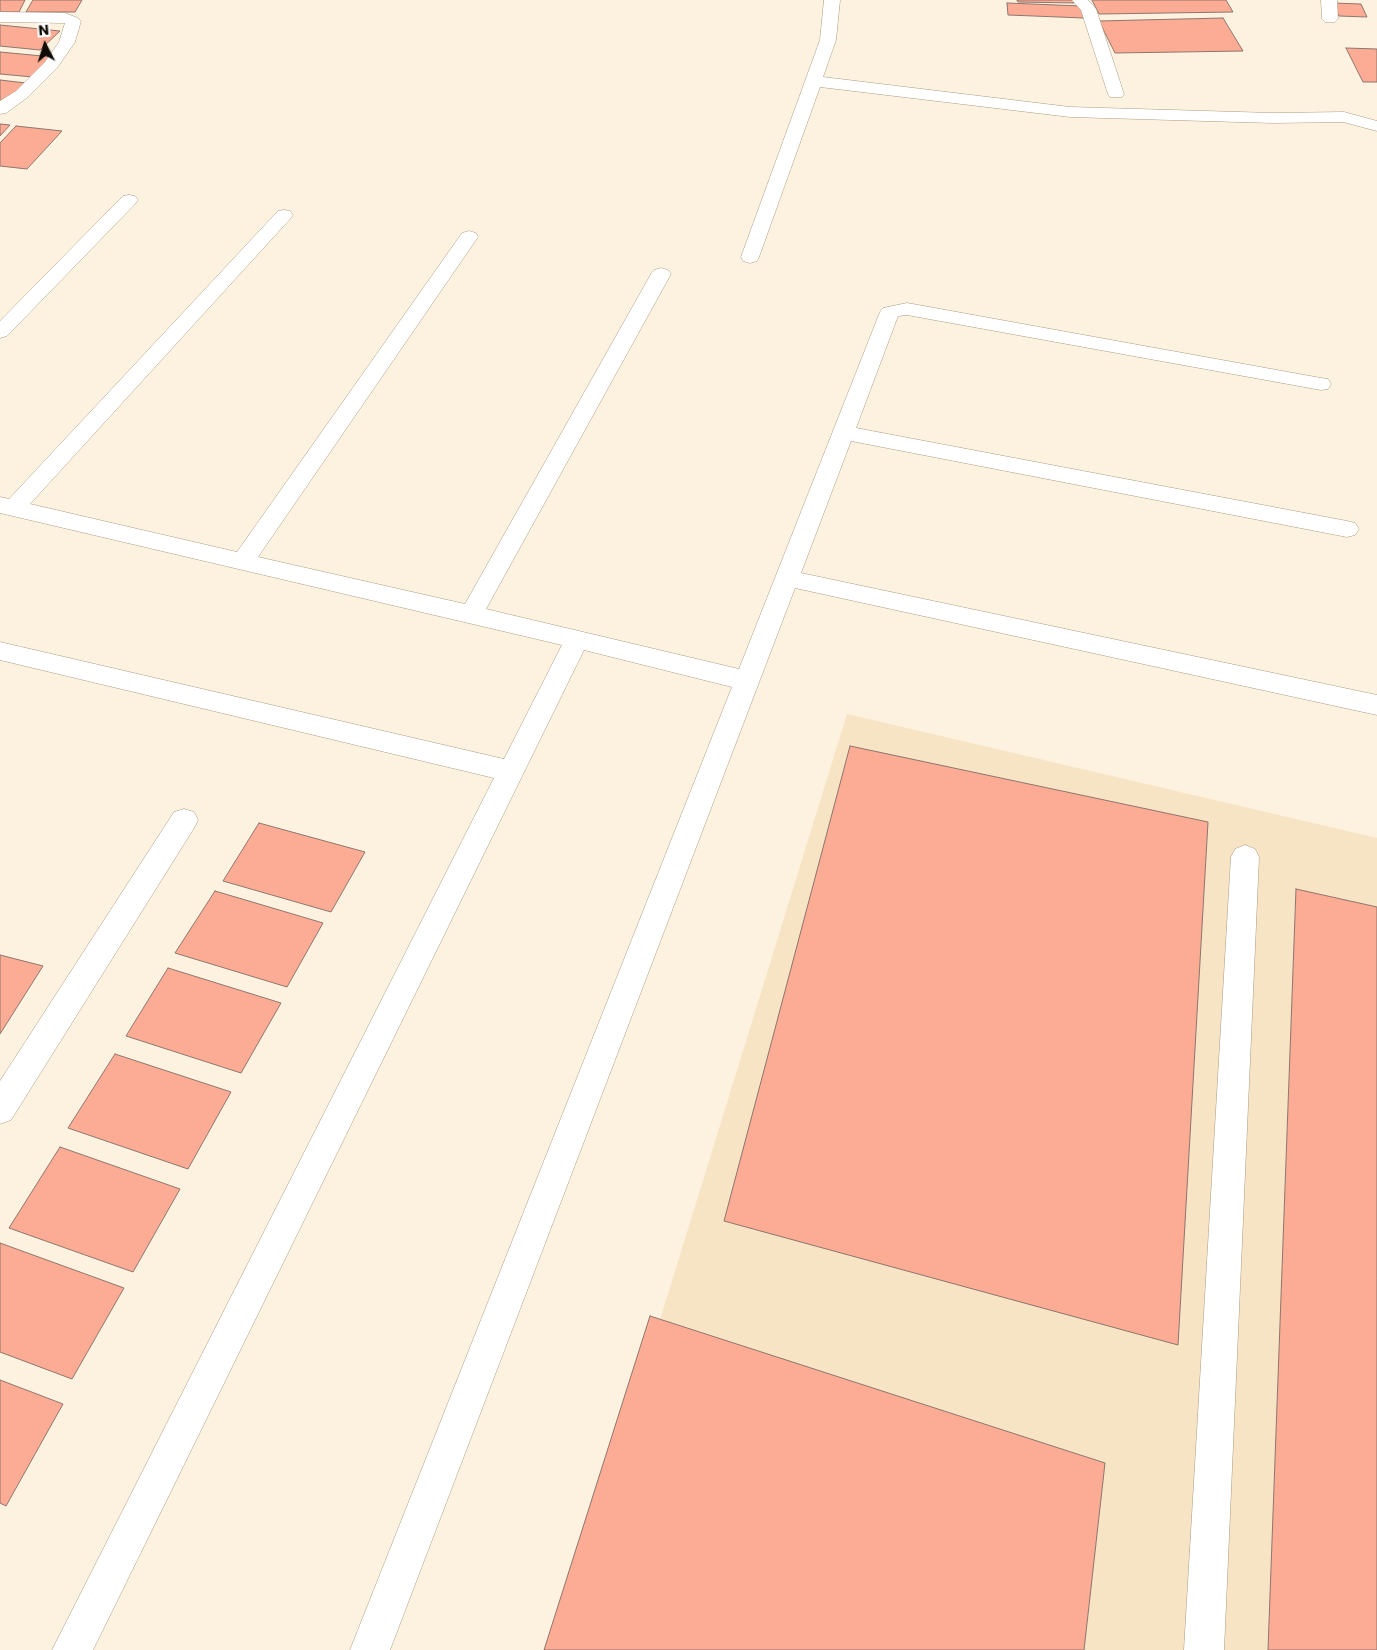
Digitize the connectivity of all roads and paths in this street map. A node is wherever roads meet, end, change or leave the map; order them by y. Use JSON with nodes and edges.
{"nodes":[{"id":1,"x":832,"y":0,"type":"edge"},
{"id":2,"x":1080,"y":0,"type":"edge"},
{"id":3,"x":1328,"y":0,"type":"edge"},
{"id":4,"x":0,"y":17,"type":"edge"},
{"id":5,"x":1330,"y":19,"type":"dead end"},
{"id":6,"x":812,"y":81,"type":"junction"},
{"id":7,"x":1116,"y":94,"type":"dead end"},
{"id":8,"x":0,"y":109,"type":"edge"},
{"id":9,"x":1377,"y":126,"type":"edge"},
{"id":10,"x":129,"y":200,"type":"dead end"},
{"id":11,"x":284,"y":215,"type":"dead end"},
{"id":12,"x":470,"y":237,"type":"dead end"},
{"id":13,"x":750,"y":257,"type":"dead end"},
{"id":14,"x":661,"y":274,"type":"dead end"},
{"id":15,"x":0,"y":332,"type":"edge"},
{"id":16,"x":1321,"y":384,"type":"dead end"},
{"id":17,"x":843,"y":432,"type":"junction"},
{"id":18,"x":7,"y":506,"type":"edge"},
{"id":19,"x":1347,"y":530,"type":"dead end"},
{"id":20,"x":243,"y":561,"type":"junction"},
{"id":21,"x":786,"y":578,"type":"junction"},
{"id":22,"x":471,"y":615,"type":"junction"},
{"id":23,"x":577,"y":639,"type":"junction"},
{"id":24,"x":0,"y":651,"type":"edge"},
{"id":25,"x":747,"y":681,"type":"junction"},
{"id":26,"x":1377,"y":705,"type":"edge"},
{"id":27,"x":511,"y":771,"type":"junction"},
{"id":28,"x":184,"y":820,"type":"dead end"},
{"id":29,"x":1245,"y":857,"type":"dead end"},
{"id":30,"x":0,"y":1109,"type":"edge"},
{"id":31,"x":72,"y":1650,"type":"edge"},
{"id":32,"x":370,"y":1650,"type":"edge"},
{"id":33,"x":1204,"y":1650,"type":"edge"}],
"edges":[{"from":1,"to":6,"type":"street"},
{"from":2,"to":7,"type":"street"},
{"from":3,"to":5,"type":"street"},
{"from":4,"to":8,"type":"street"},
{"from":6,"to":9,"type":"street"},
{"from":6,"to":13,"type":"street"},
{"from":10,"to":15,"type":"street"},
{"from":11,"to":18,"type":"street"},
{"from":12,"to":20,"type":"street"},
{"from":14,"to":22,"type":"street"},
{"from":16,"to":17,"type":"street"},
{"from":17,"to":19,"type":"street"},
{"from":17,"to":21,"type":"street"},
{"from":18,"to":20,"type":"street"},
{"from":20,"to":22,"type":"street"},
{"from":21,"to":25,"type":"street"},
{"from":21,"to":26,"type":"street"},
{"from":22,"to":23,"type":"street"},
{"from":23,"to":25,"type":"street"},
{"from":23,"to":27,"type":"street"},
{"from":24,"to":27,"type":"street"},
{"from":25,"to":32,"type":"street"},
{"from":27,"to":31,"type":"street"},
{"from":28,"to":30,"type":"street"},
{"from":29,"to":33,"type":"street"}]}
